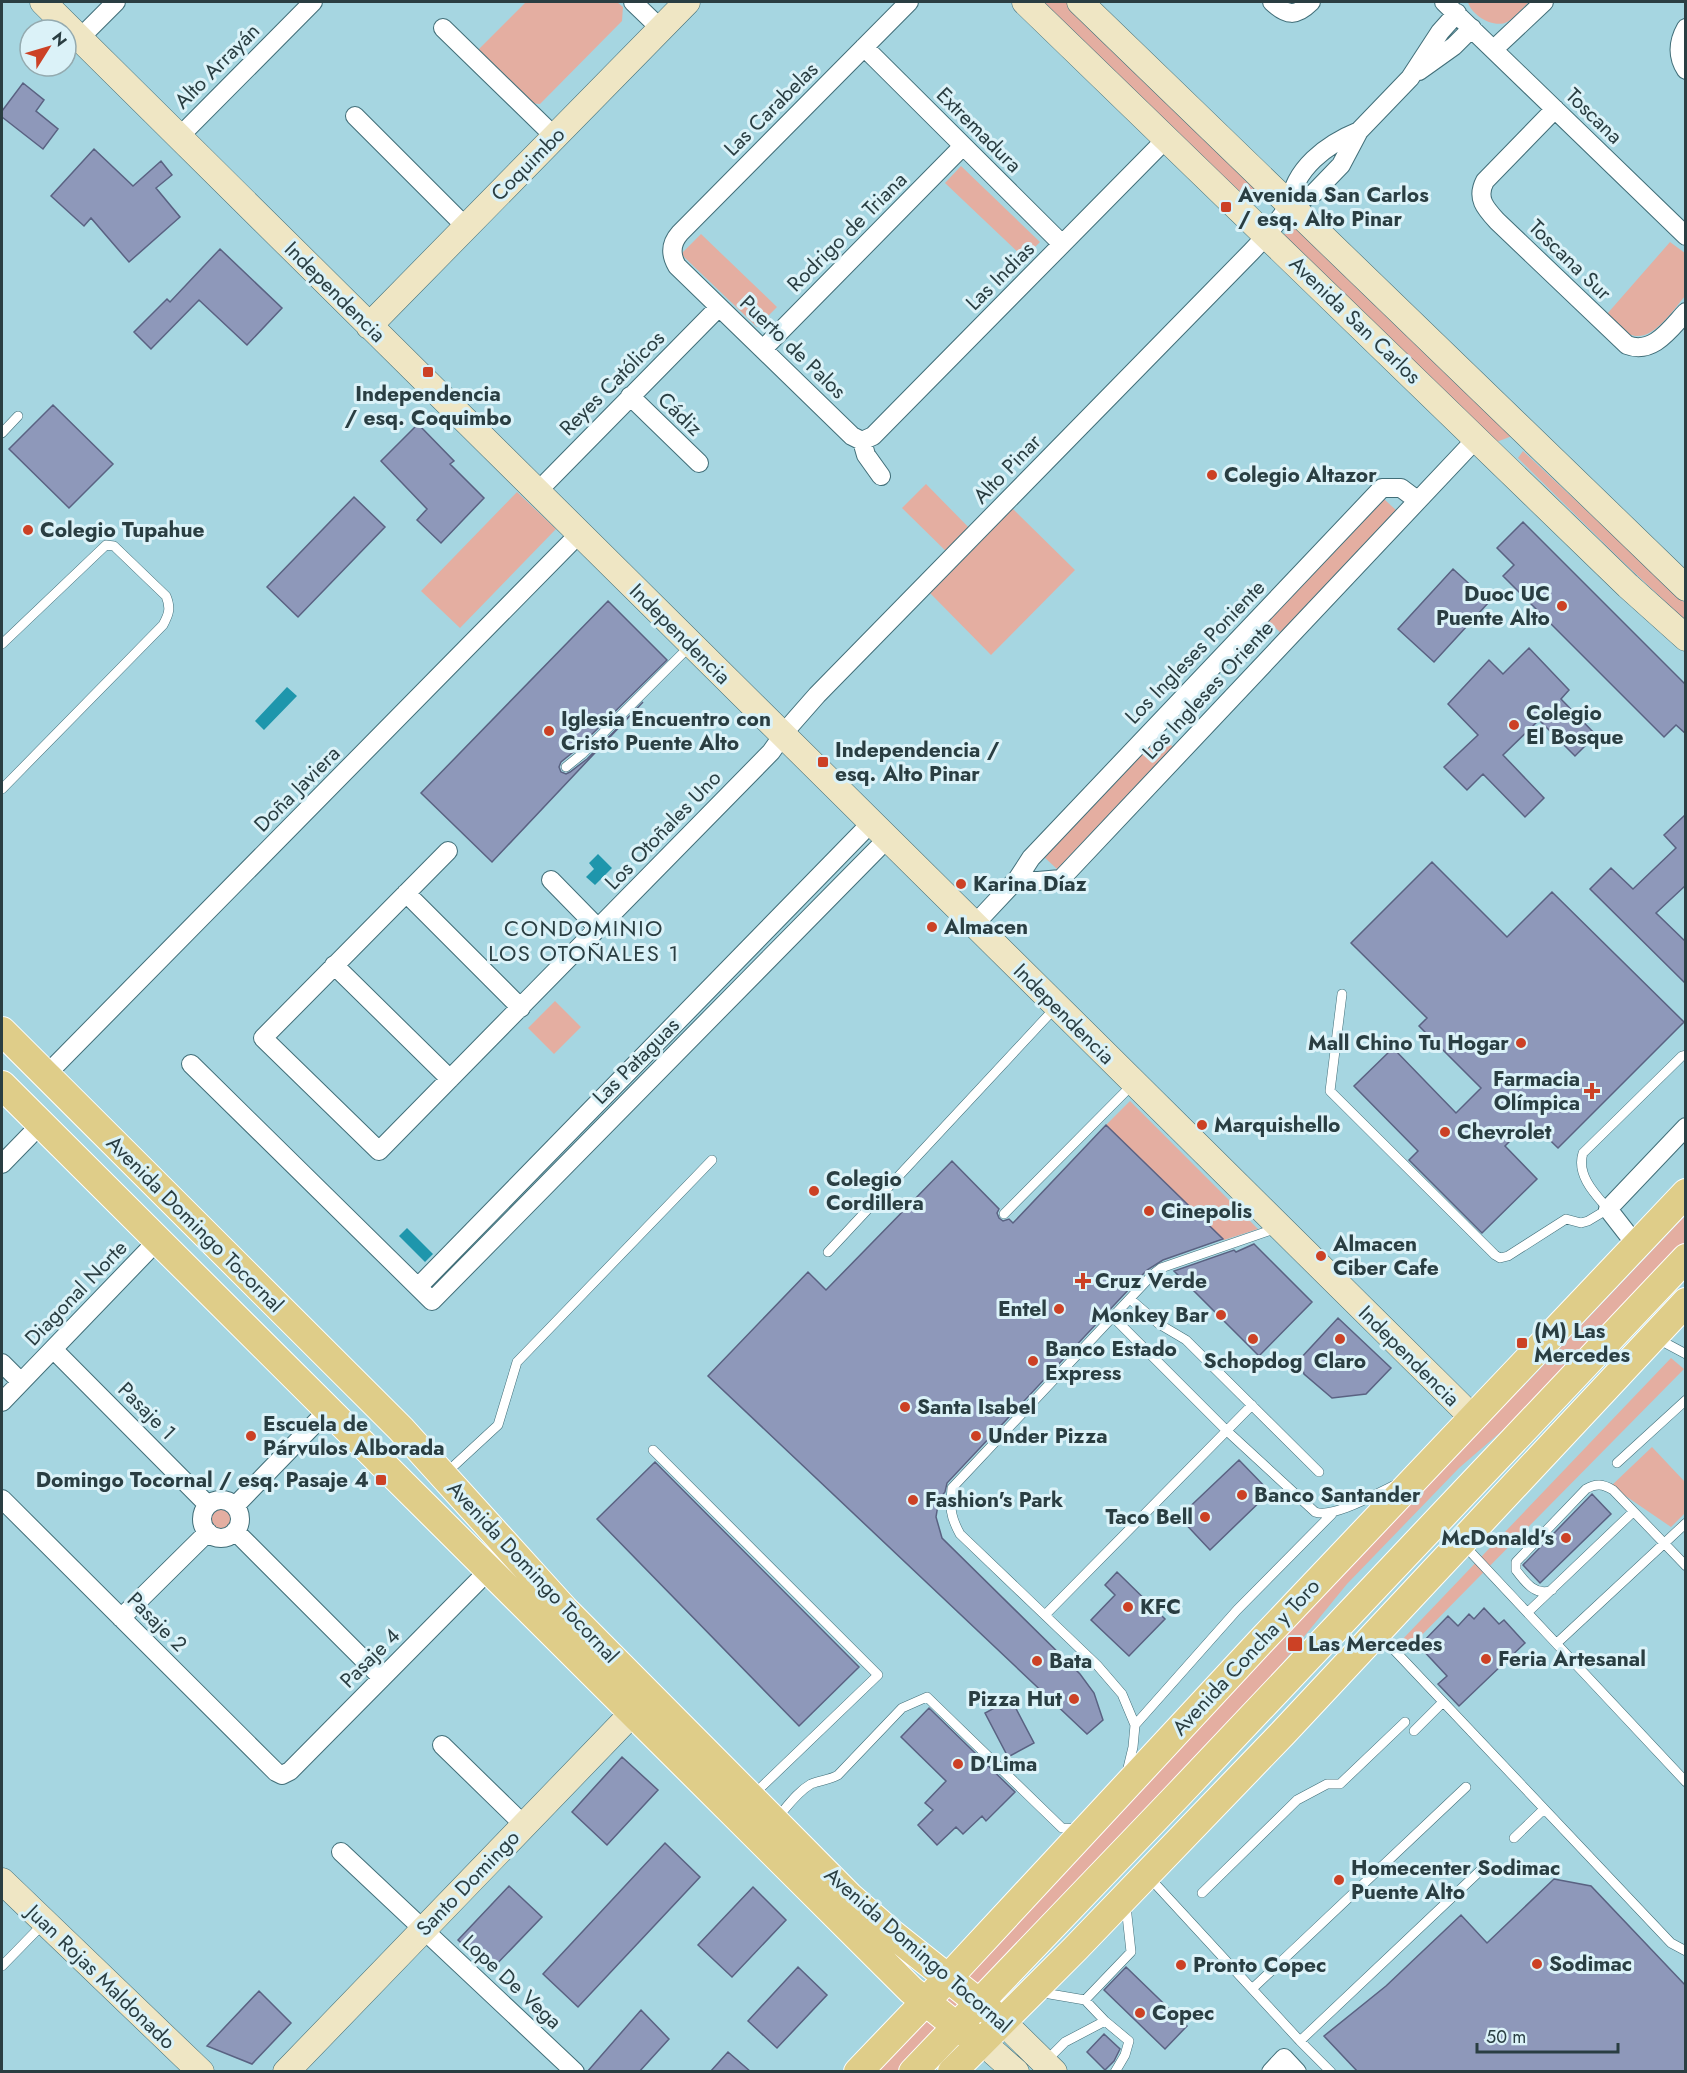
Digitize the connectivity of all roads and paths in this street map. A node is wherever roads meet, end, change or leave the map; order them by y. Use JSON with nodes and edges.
{"nodes":[{"id":1,"x":43,"y":2,"type":"edge"},
{"id":2,"x":116,"y":2,"type":"edge"},
{"id":3,"x":313,"y":2,"type":"edge"},
{"id":4,"x":633,"y":2,"type":"edge"},
{"id":5,"x":687,"y":2,"type":"edge"},
{"id":6,"x":909,"y":2,"type":"edge"},
{"id":7,"x":1025,"y":2,"type":"edge"},
{"id":8,"x":1080,"y":2,"type":"edge"},
{"id":9,"x":1272,"y":2,"type":"edge"},
{"id":10,"x":1311,"y":2,"type":"edge"},
{"id":11,"x":1544,"y":2,"type":"edge"},
{"id":12,"x":1450,"y":8,"type":"edge"},
{"id":13,"x":443,"y":28,"type":"dead end"},
{"id":14,"x":1472,"y":28,"type":"junction"},
{"id":15,"x":1686,"y":28,"type":"edge"},
{"id":16,"x":661,"y":29,"type":"junction"},
{"id":17,"x":80,"y":38,"type":"junction"},
{"id":18,"x":864,"y":47,"type":"junction"},
{"id":19,"x":1494,"y":50,"type":"junction"},
{"id":20,"x":1686,"y":70,"type":"edge"},
{"id":21,"x":1410,"y":78,"type":"junction"},
{"id":22,"x":1555,"y":109,"type":"junction"},
{"id":23,"x":355,"y":116,"type":"dead end"},
{"id":24,"x":179,"y":137,"type":"junction"},
{"id":25,"x":555,"y":137,"type":"junction"},
{"id":26,"x":1167,"y":138,"type":"junction"},
{"id":27,"x":963,"y":146,"type":"junction"},
{"id":28,"x":1290,"y":205,"type":"junction"},
{"id":29,"x":466,"y":227,"type":"junction"},
{"id":30,"x":1267,"y":235,"type":"junction"},
{"id":31,"x":1686,"y":236,"type":"edge"},
{"id":32,"x":1062,"y":244,"type":"junction"},
{"id":33,"x":672,"y":250,"type":"joint"},
{"id":34,"x":719,"y":307,"type":"junction"},
{"id":35,"x":1686,"y":312,"type":"edge"},
{"id":36,"x":369,"y":326,"type":"junction"},
{"id":37,"x":763,"y":349,"type":"junction"},
{"id":38,"x":630,"y":396,"type":"junction"},
{"id":39,"x":18,"y":416,"type":"dead end"},
{"id":40,"x":2,"y":433,"type":"edge"},
{"id":41,"x":1477,"y":438,"type":"junction"},
{"id":42,"x":862,"y":441,"type":"junction"},
{"id":43,"x":1538,"y":446,"type":"junction"},
{"id":44,"x":1495,"y":456,"type":"junction"},
{"id":45,"x":699,"y":463,"type":"dead end"},
{"id":46,"x":880,"y":476,"type":"dead end"},
{"id":47,"x":537,"y":492,"type":"junction"},
{"id":48,"x":1417,"y":500,"type":"junction"},
{"id":49,"x":579,"y":534,"type":"junction"},
{"id":50,"x":1686,"y":588,"type":"edge"},
{"id":51,"x":1686,"y":638,"type":"edge"},
{"id":52,"x":2,"y":644,"type":"edge"},
{"id":53,"x":692,"y":645,"type":"junction"},
{"id":54,"x":782,"y":736,"type":"junction"},
{"id":55,"x":566,"y":767,"type":"dead end"},
{"id":56,"x":2,"y":789,"type":"edge"},
{"id":57,"x":879,"y":831,"type":"junction"},
{"id":58,"x":448,"y":851,"type":"dead end"},
{"id":59,"x":1018,"y":878,"type":"junction"},
{"id":60,"x":551,"y":880,"type":"dead end"},
{"id":61,"x":406,"y":893,"type":"junction"},
{"id":62,"x":974,"y":925,"type":"junction"},
{"id":63,"x":598,"y":928,"type":"junction"},
{"id":64,"x":334,"y":965,"type":"junction"},
{"id":65,"x":1342,"y":994,"type":"dead end"},
{"id":66,"x":1056,"y":1007,"type":"junction"},
{"id":67,"x":521,"y":1008,"type":"junction"},
{"id":68,"x":2,"y":1031,"type":"edge"},
{"id":69,"x":1686,"y":1055,"type":"edge"},
{"id":70,"x":191,"y":1064,"type":"dead end"},
{"id":71,"x":46,"y":1076,"type":"junction"},
{"id":72,"x":450,"y":1079,"type":"junction"},
{"id":73,"x":1134,"y":1083,"type":"junction"},
{"id":74,"x":2,"y":1085,"type":"edge"},
{"id":75,"x":40,"y":1124,"type":"junction"},
{"id":76,"x":1686,"y":1127,"type":"edge"},
{"id":77,"x":114,"y":1143,"type":"junction"},
{"id":78,"x":712,"y":1160,"type":"dead end"},
{"id":79,"x":2,"y":1164,"type":"edge"},
{"id":80,"x":138,"y":1167,"type":"junction"},
{"id":81,"x":87,"y":1170,"type":"junction"},
{"id":82,"x":1686,"y":1193,"type":"edge"},
{"id":83,"x":112,"y":1195,"type":"junction"},
{"id":84,"x":1608,"y":1209,"type":"junction"},
{"id":85,"x":1004,"y":1214,"type":"dead end"},
{"id":86,"x":1279,"y":1228,"type":"junction"},
{"id":87,"x":158,"y":1240,"type":"junction"},
{"id":88,"x":1636,"y":1245,"type":"junction"},
{"id":89,"x":828,"y":1252,"type":"dead end"},
{"id":90,"x":1681,"y":1264,"type":"edge"},
{"id":91,"x":1130,"y":1299,"type":"junction"},
{"id":92,"x":1686,"y":1302,"type":"edge"},
{"id":93,"x":1113,"y":1317,"type":"junction"},
{"id":94,"x":300,"y":1329,"type":"junction"},
{"id":95,"x":1653,"y":1336,"type":"junction"},
{"id":96,"x":53,"y":1349,"type":"junction"},
{"id":97,"x":1686,"y":1354,"type":"edge"},
{"id":98,"x":273,"y":1356,"type":"junction"},
{"id":99,"x":2,"y":1363,"type":"edge"},
{"id":100,"x":21,"y":1382,"type":"junction"},
{"id":101,"x":1686,"y":1400,"type":"edge"},
{"id":102,"x":2,"y":1402,"type":"edge"},
{"id":103,"x":1252,"y":1405,"type":"junction"},
{"id":104,"x":328,"y":1410,"type":"junction"},
{"id":105,"x":1472,"y":1418,"type":"junction"},
{"id":106,"x":1227,"y":1431,"type":"junction"},
{"id":107,"x":1510,"y":1444,"type":"junction"},
{"id":108,"x":1549,"y":1449,"type":"junction"},
{"id":109,"x":653,"y":1450,"type":"dead end"},
{"id":110,"x":1617,"y":1463,"type":"dead end"},
{"id":111,"x":1319,"y":1472,"type":"dead end"},
{"id":112,"x":1418,"y":1474,"type":"junction"},
{"id":113,"x":447,"y":1478,"type":"junction"},
{"id":114,"x":2,"y":1500,"type":"edge"},
{"id":115,"x":208,"y":1505,"type":"junction"},
{"id":116,"x":424,"y":1505,"type":"junction"},
{"id":117,"x":235,"y":1506,"type":"junction"},
{"id":118,"x":1334,"y":1512,"type":"junction"},
{"id":119,"x":1633,"y":1512,"type":"junction"},
{"id":120,"x":1435,"y":1523,"type":"junction"},
{"id":121,"x":1686,"y":1523,"type":"edge"},
{"id":122,"x":208,"y":1532,"type":"junction"},
{"id":123,"x":235,"y":1532,"type":"junction"},
{"id":124,"x":1462,"y":1542,"type":"junction"},
{"id":125,"x":1665,"y":1543,"type":"junction"},
{"id":126,"x":1686,"y":1566,"type":"edge"},
{"id":127,"x":489,"y":1570,"type":"junction"},
{"id":128,"x":1552,"y":1590,"type":"junction"},
{"id":129,"x":1528,"y":1612,"type":"junction"},
{"id":130,"x":1046,"y":1614,"type":"junction"},
{"id":131,"x":122,"y":1618,"type":"junction"},
{"id":132,"x":1377,"y":1632,"type":"junction"},
{"id":133,"x":1557,"y":1643,"type":"junction"},
{"id":134,"x":382,"y":1678,"type":"junction"},
{"id":135,"x":1443,"y":1702,"type":"junction"},
{"id":136,"x":641,"y":1704,"type":"junction"},
{"id":137,"x":1405,"y":1722,"type":"dead end"},
{"id":138,"x":1135,"y":1725,"type":"junction"},
{"id":139,"x":1414,"y":1731,"type":"dead end"},
{"id":140,"x":1283,"y":1733,"type":"junction"},
{"id":141,"x":442,"y":1745,"type":"dead end"},
{"id":142,"x":282,"y":1775,"type":"joint"},
{"id":143,"x":1686,"y":1782,"type":"edge"},
{"id":144,"x":1466,"y":1787,"type":"dead end"},
{"id":145,"x":1123,"y":1788,"type":"junction"},
{"id":146,"x":1180,"y":1793,"type":"junction"},
{"id":147,"x":752,"y":1797,"type":"junction"},
{"id":148,"x":1544,"y":1809,"type":"junction"},
{"id":149,"x":775,"y":1821,"type":"junction"},
{"id":150,"x":524,"y":1825,"type":"junction"},
{"id":151,"x":1085,"y":1829,"type":"junction"},
{"id":152,"x":1514,"y":1838,"type":"dead end"},
{"id":153,"x":341,"y":1852,"type":"dead end"},
{"id":154,"x":1483,"y":1868,"type":"dead end"},
{"id":155,"x":1147,"y":1875,"type":"junction"},
{"id":156,"x":2,"y":1881,"type":"edge"},
{"id":157,"x":1202,"y":1893,"type":"dead end"},
{"id":158,"x":1125,"y":1897,"type":"junction"},
{"id":159,"x":44,"y":1922,"type":"junction"},
{"id":160,"x":423,"y":1929,"type":"junction"},
{"id":161,"x":1686,"y":1951,"type":"edge"},
{"id":162,"x":2,"y":1966,"type":"edge"},
{"id":163,"x":948,"y":1978,"type":"junction"},
{"id":164,"x":1252,"y":1989,"type":"junction"},
{"id":165,"x":1033,"y":1991,"type":"junction"},
{"id":166,"x":1085,"y":2000,"type":"junction"},
{"id":167,"x":925,"y":2002,"type":"junction"},
{"id":168,"x":979,"y":2002,"type":"junction"},
{"id":169,"x":1002,"y":2021,"type":"junction"},
{"id":170,"x":1105,"y":2021,"type":"junction"},
{"id":171,"x":956,"y":2026,"type":"junction"},
{"id":172,"x":981,"y":2041,"type":"junction"},
{"id":173,"x":1300,"y":2041,"type":"junction"},
{"id":174,"x":1049,"y":2067,"type":"edge"},
{"id":175,"x":201,"y":2072,"type":"edge"},
{"id":176,"x":286,"y":2072,"type":"edge"},
{"id":177,"x":574,"y":2072,"type":"edge"},
{"id":178,"x":858,"y":2072,"type":"edge"},
{"id":179,"x":913,"y":2072,"type":"edge"},
{"id":180,"x":952,"y":2072,"type":"edge"},
{"id":181,"x":1016,"y":2072,"type":"edge"},
{"id":182,"x":1114,"y":2072,"type":"edge"},
{"id":183,"x":1271,"y":2072,"type":"edge"},
{"id":184,"x":1297,"y":2072,"type":"edge"},
{"id":185,"x":1331,"y":2072,"type":"edge"}],
"edges":[{"from":1,"to":17,"type":"street","name":"Independencia"},
{"from":2,"to":17,"type":"street"},
{"from":3,"to":24,"type":"street","name":"Alto Arrayán"},
{"from":4,"to":16,"type":"street"},
{"from":5,"to":16,"type":"street","name":"Coquimbo"},
{"from":6,"to":18,"type":"street","name":"Las Carabelas"},
{"from":7,"to":26,"type":"street","name":"Avenida San Carlos"},
{"from":8,"to":28,"type":"street","name":"Avenida San Carlos"},
{"from":9,"to":10,"type":"street"},
{"from":11,"to":19,"type":"street"},
{"from":12,"to":14,"type":"street","name":"Toscana"},
{"from":12,"to":21,"type":"street"},
{"from":13,"to":25,"type":"street"},
{"from":14,"to":19,"type":"street","name":"Toscana"},
{"from":14,"to":21,"type":"street"},
{"from":15,"to":20,"type":"street"},
{"from":16,"to":25,"type":"street","name":"Coquimbo"},
{"from":17,"to":24,"type":"street","name":"Independencia"},
{"from":18,"to":27,"type":"street","name":"Extremadura"},
{"from":18,"to":33,"type":"street","name":"Las Carabelas"},
{"from":19,"to":22,"type":"street","name":"Toscana"},
{"from":21,"to":28,"type":"street","name":"Alto Pinar"},
{"from":22,"to":31,"type":"street","name":"Toscana"},
{"from":22,"to":35,"type":"street","name":"Toscana Sur"},
{"from":23,"to":29,"type":"street"},
{"from":24,"to":36,"type":"street","name":"Independencia"},
{"from":25,"to":29,"type":"street","name":"Coquimbo"},
{"from":26,"to":30,"type":"street","name":"Avenida San Carlos"},
{"from":26,"to":32,"type":"street","name":"Las Indias"},
{"from":27,"to":32,"type":"street","name":"Extremadura"},
{"from":27,"to":37,"type":"street","name":"Rodrigo de Triana"},
{"from":28,"to":30,"type":"street","name":"Alto Pinar"},
{"from":28,"to":43,"type":"street","name":"Avenida San Carlos"},
{"from":29,"to":36,"type":"street","name":"Coquimbo"},
{"from":30,"to":41,"type":"street","name":"Avenida San Carlos"},
{"from":30,"to":54,"type":"street","name":"Alto Pinar"},
{"from":32,"to":42,"type":"street","name":"Las Indias"},
{"from":33,"to":34,"type":"street","name":"Puerto de Palos"},
{"from":34,"to":37,"type":"street","name":"Puerto de Palos"},
{"from":34,"to":38,"type":"street","name":"Reyes Católicos"},
{"from":36,"to":47,"type":"street","name":"Independencia"},
{"from":37,"to":42,"type":"street","name":"Puerto de Palos"},
{"from":38,"to":45,"type":"street","name":"Cádiz"},
{"from":38,"to":47,"type":"street","name":"Reyes Católicos"},
{"from":39,"to":40,"type":"lane"},
{"from":41,"to":44,"type":"street","name":"Avenida San Carlos"},
{"from":41,"to":48,"type":"street","name":"Los Ingleses Oriente"},
{"from":42,"to":46,"type":"street","name":"Puerto de Palos"},
{"from":43,"to":44,"type":"street"},
{"from":43,"to":50,"type":"street","name":"Avenida San Carlos"},
{"from":44,"to":51,"type":"street","name":"Avenida San Carlos"},
{"from":47,"to":49,"type":"street","name":"Independencia"},
{"from":48,"to":59,"type":"street","name":"Los Ingleses Oriente"},
{"from":48,"to":59,"type":"street","name":"Los Ingleses Poniente"},
{"from":49,"to":53,"type":"street","name":"Independencia"},
{"from":49,"to":71,"type":"street","name":"Doña Javiera"},
{"from":52,"to":56,"type":"lane"},
{"from":53,"to":54,"type":"street","name":"Independencia"},
{"from":53,"to":55,"type":"lane"},
{"from":54,"to":57,"type":"street","name":"Independencia"},
{"from":54,"to":63,"type":"street","name":"Los Otoñales Uno"},
{"from":57,"to":62,"type":"street","name":"Independencia"},
{"from":57,"to":70,"type":"street","name":"Las Pataguas"},
{"from":58,"to":61,"type":"street","name":"Los Otoñales Uno"},
{"from":59,"to":62,"type":"street","name":"Los Ingleses Poniente"},
{"from":60,"to":63,"type":"street"},
{"from":61,"to":64,"type":"street","name":"Los Otoñales Uno"},
{"from":61,"to":67,"type":"street"},
{"from":62,"to":66,"type":"street","name":"Independencia"},
{"from":63,"to":67,"type":"street","name":"Los Otoñales Uno"},
{"from":64,"to":72,"type":"street"},
{"from":64,"to":72,"type":"street","name":"Los Otoñales Uno"},
{"from":65,"to":84,"type":"lane"},
{"from":66,"to":73,"type":"street","name":"Independencia"},
{"from":66,"to":89,"type":"lane"},
{"from":67,"to":72,"type":"street","name":"Los Otoñales Uno"},
{"from":68,"to":71,"type":"main road","name":"Avenida Domingo Tocornal"},
{"from":69,"to":84,"type":"lane"},
{"from":71,"to":77,"type":"main road","name":"Avenida Domingo Tocornal"},
{"from":73,"to":85,"type":"lane"},
{"from":73,"to":86,"type":"street","name":"Independencia"},
{"from":74,"to":75,"type":"main road","name":"Avenida Domingo Tocornal"},
{"from":75,"to":79,"type":"street"},
{"from":75,"to":81,"type":"main road","name":"Avenida Domingo Tocornal"},
{"from":76,"to":84,"type":"street"},
{"from":77,"to":80,"type":"main road","name":"Avenida Domingo Tocornal"},
{"from":77,"to":81,"type":"main road"},
{"from":78,"to":113,"type":"lane"},
{"from":80,"to":83,"type":"main road"},
{"from":80,"to":94,"type":"main road","name":"Avenida Domingo Tocornal"},
{"from":81,"to":83,"type":"main road","name":"Avenida Domingo Tocornal"},
{"from":82,"to":88,"type":"main road","name":"Avenida Concha y Toro"},
{"from":83,"to":87,"type":"main road","name":"Avenida Domingo Tocornal"},
{"from":84,"to":88,"type":"street"},
{"from":86,"to":91,"type":"lane"},
{"from":86,"to":105,"type":"street","name":"Independencia"},
{"from":87,"to":96,"type":"street","name":"Diagonal Norte"},
{"from":87,"to":98,"type":"main road","name":"Avenida Domingo Tocornal"},
{"from":88,"to":105,"type":"main road","name":"Avenida Concha y Toro"},
{"from":90,"to":107,"type":"main road"},
{"from":91,"to":93,"type":"lane"},
{"from":91,"to":103,"type":"lane"},
{"from":92,"to":95,"type":"main road"},
{"from":93,"to":106,"type":"lane"},
{"from":93,"to":130,"type":"lane"},
{"from":94,"to":98,"type":"main road"},
{"from":94,"to":113,"type":"main road","name":"Avenida Domingo Tocornal"},
{"from":95,"to":97,"type":"lane"},
{"from":95,"to":108,"type":"main road"},
{"from":96,"to":100,"type":"street","name":"Diagonal Norte"},
{"from":96,"to":115,"type":"street","name":"Pasaje 1"},
{"from":98,"to":104,"type":"main road","name":"Avenida Domingo Tocornal"},
{"from":99,"to":100,"type":"street"},
{"from":100,"to":102,"type":"street","name":"Diagonal Norte"},
{"from":101,"to":110,"type":"lane"},
{"from":103,"to":106,"type":"lane"},
{"from":103,"to":111,"type":"lane"},
{"from":104,"to":116,"type":"main road","name":"Avenida Domingo Tocornal"},
{"from":104,"to":117,"type":"street"},
{"from":105,"to":107,"type":"main road"},
{"from":105,"to":112,"type":"main road","name":"Avenida Concha y Toro"},
{"from":106,"to":118,"type":"lane"},
{"from":106,"to":130,"type":"lane"},
{"from":107,"to":108,"type":"main road"},
{"from":107,"to":120,"type":"main road"},
{"from":108,"to":124,"type":"main road"},
{"from":109,"to":147,"type":"lane"},
{"from":112,"to":118,"type":"lane"},
{"from":112,"to":120,"type":"main road"},
{"from":112,"to":145,"type":"main road","name":"Avenida Concha y Toro"},
{"from":113,"to":116,"type":"main road"},
{"from":113,"to":136,"type":"main road","name":"Avenida Domingo Tocornal"},
{"from":114,"to":131,"type":"street","name":"Pasaje 2"},
{"from":115,"to":117,"type":"street"},
{"from":115,"to":122,"type":"street"},
{"from":116,"to":127,"type":"main road","name":"Avenida Domingo Tocornal"},
{"from":117,"to":123,"type":"street"},
{"from":118,"to":138,"type":"lane","name":"Avenida Concha y Toro"},
{"from":119,"to":125,"type":"lane"},
{"from":119,"to":128,"type":"lane"},
{"from":119,"to":128,"type":"lane"},
{"from":120,"to":146,"type":"main road"},
{"from":121,"to":125,"type":"lane"},
{"from":122,"to":123,"type":"street"},
{"from":122,"to":131,"type":"street"},
{"from":123,"to":134,"type":"street"},
{"from":124,"to":129,"type":"lane"},
{"from":124,"to":132,"type":"main road"},
{"from":125,"to":126,"type":"lane"},
{"from":125,"to":133,"type":"lane"},
{"from":127,"to":134,"type":"street","name":"Pasaje 4"},
{"from":127,"to":136,"type":"main road","name":"Avenida Domingo Tocornal"},
{"from":128,"to":129,"type":"lane"},
{"from":129,"to":133,"type":"lane"},
{"from":130,"to":138,"type":"lane"},
{"from":131,"to":142,"type":"street","name":"Pasaje 2"},
{"from":132,"to":135,"type":"lane"},
{"from":132,"to":140,"type":"main road"},
{"from":133,"to":143,"type":"lane"},
{"from":134,"to":142,"type":"street","name":"Pasaje 4"},
{"from":135,"to":139,"type":"lane"},
{"from":135,"to":148,"type":"lane"},
{"from":136,"to":147,"type":"main road","name":"Avenida Domingo Tocornal"},
{"from":136,"to":150,"type":"street","name":"Santo Domingo"},
{"from":136,"to":167,"type":"main road","name":"Avenida Domingo Tocornal"},
{"from":137,"to":157,"type":"lane"},
{"from":138,"to":145,"type":"lane"},
{"from":140,"to":146,"type":"main road"},
{"from":140,"to":155,"type":"main road"},
{"from":141,"to":150,"type":"street"},
{"from":144,"to":164,"type":"lane"},
{"from":145,"to":151,"type":"main road","name":"Avenida Concha y Toro"},
{"from":146,"to":168,"type":"main road"},
{"from":147,"to":149,"type":"main road","name":"Avenida Domingo Tocornal"},
{"from":148,"to":152,"type":"lane"},
{"from":148,"to":161,"type":"lane"},
{"from":149,"to":151,"type":"lane"},
{"from":149,"to":163,"type":"main road","name":"Avenida Domingo Tocornal"},
{"from":150,"to":160,"type":"street","name":"Santo Domingo"},
{"from":151,"to":163,"type":"main road","name":"Avenida Concha y Toro"},
{"from":153,"to":160,"type":"street","name":"Lope De Vega"},
{"from":154,"to":173,"type":"lane"},
{"from":155,"to":158,"type":"main road"},
{"from":155,"to":164,"type":"lane"},
{"from":156,"to":159,"type":"street","name":"Juan Rojas Maldonado"},
{"from":158,"to":165,"type":"main road"},
{"from":158,"to":166,"type":"lane"},
{"from":159,"to":162,"type":"lane"},
{"from":159,"to":175,"type":"street","name":"Juan Rojas Maldonado"},
{"from":160,"to":176,"type":"street","name":"Santo Domingo"},
{"from":160,"to":177,"type":"street","name":"Lope De Vega"},
{"from":163,"to":167,"type":"main road","name":"Avenida Concha y Toro"},
{"from":163,"to":168,"type":"main road","name":"Avenida Domingo Tocornal"},
{"from":164,"to":173,"type":"lane"},
{"from":165,"to":166,"type":"lane"},
{"from":165,"to":169,"type":"main road"},
{"from":166,"to":170,"type":"lane"},
{"from":167,"to":171,"type":"main road","name":"Avenida Domingo Tocornal"},
{"from":167,"to":178,"type":"main road","name":"Avenida Concha y Toro"},
{"from":168,"to":169,"type":"main road","name":"Avenida Domingo Tocornal"},
{"from":168,"to":171,"type":"main road"},
{"from":169,"to":172,"type":"main road"},
{"from":169,"to":174,"type":"street","name":"Avenida Domingo Tocornal"},
{"from":170,"to":174,"type":"lane"},
{"from":170,"to":182,"type":"lane"},
{"from":171,"to":172,"type":"main road","name":"Avenida Domingo Tocornal"},
{"from":171,"to":179,"type":"main road"},
{"from":172,"to":180,"type":"main road"},
{"from":172,"to":181,"type":"street","name":"Avenida Domingo Tocornal"},
{"from":173,"to":185,"type":"lane"},
{"from":183,"to":184,"type":"street"}]}
